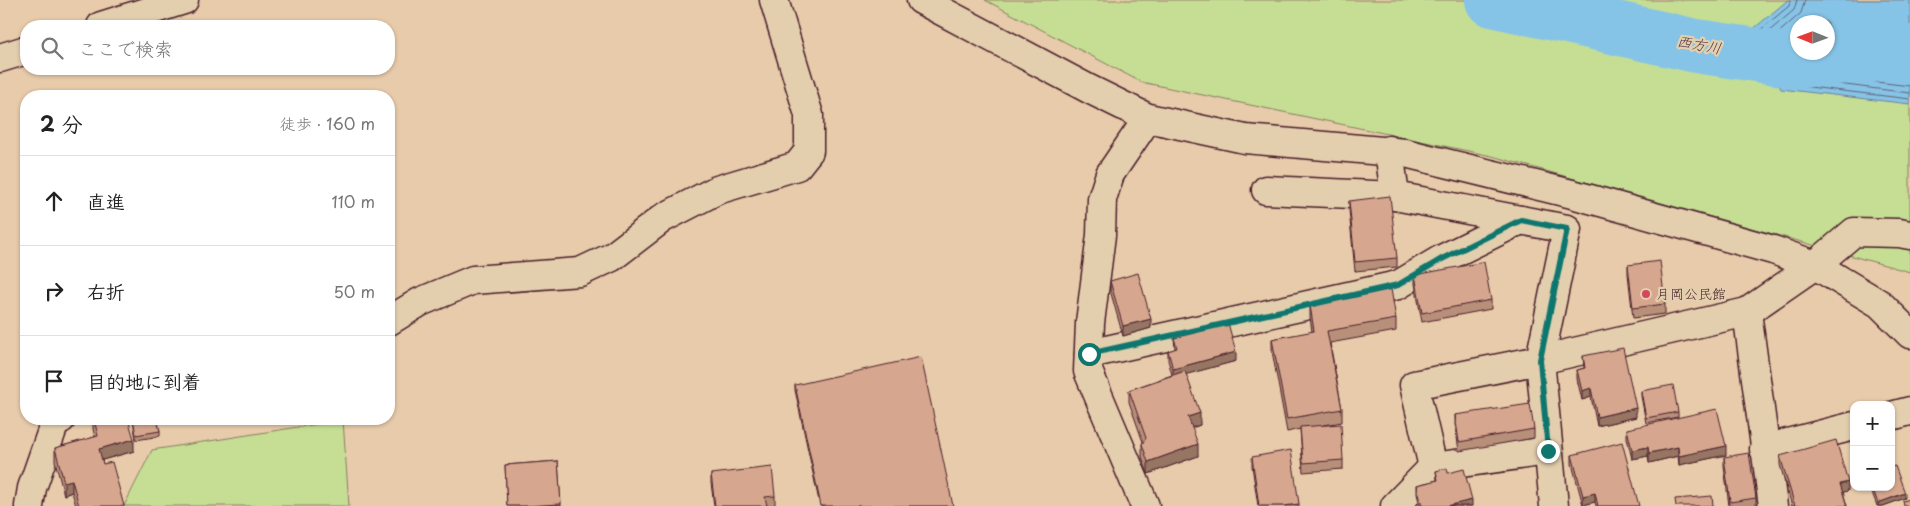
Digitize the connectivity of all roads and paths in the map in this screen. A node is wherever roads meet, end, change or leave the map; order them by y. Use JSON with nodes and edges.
{"nodes":[{"id":1,"x":184,"y":0,"type":"edge"},
{"id":2,"x":774,"y":0,"type":"edge"},
{"id":3,"x":921,"y":0,"type":"edge"},
{"id":4,"x":120,"y":20,"type":"edge"},
{"id":5,"x":20,"y":52,"type":"edge"},
{"id":6,"x":0,"y":58,"type":"edge"},
{"id":7,"x":1148,"y":118,"type":"junction"},
{"id":8,"x":1389,"y":150,"type":"junction"},
{"id":9,"x":1266,"y":190,"type":"dead end"},
{"id":10,"x":1395,"y":196,"type":"junction"},
{"id":11,"x":1521,"y":220,"type":"junction"},
{"id":12,"x":1910,"y":235,"type":"edge"},
{"id":13,"x":1815,"y":265,"type":"junction"},
{"id":14,"x":1747,"y":312,"type":"junction"},
{"id":15,"x":395,"y":317,"type":"edge"},
{"id":16,"x":1910,"y":334,"type":"edge"},
{"id":17,"x":1089,"y":354,"type":"junction"},
{"id":18,"x":1540,"y":360,"type":"junction"},
{"id":19,"x":1910,"y":411,"type":"edge"},
{"id":20,"x":1895,"y":415,"type":"edge"},
{"id":21,"x":54,"y":425,"type":"edge"},
{"id":22,"x":1850,"y":427,"type":"edge"},
{"id":23,"x":1764,"y":450,"type":"junction"},
{"id":24,"x":1548,"y":451,"type":"junction"},
{"id":25,"x":1433,"y":467,"type":"junction"},
{"id":26,"x":1136,"y":504,"type":"edge"},
{"id":27,"x":29,"y":506,"type":"edge"},
{"id":28,"x":1395,"y":506,"type":"edge"},
{"id":29,"x":1554,"y":506,"type":"edge"},
{"id":30,"x":1773,"y":506,"type":"edge"}],
"edges":[{"from":1,"to":4,"type":"street"},
{"from":2,"to":15,"type":"street"},
{"from":3,"to":7,"type":"street"},
{"from":5,"to":6,"type":"street"},
{"from":7,"to":8,"type":"street"},
{"from":7,"to":17,"type":"street"},
{"from":8,"to":10,"type":"street"},
{"from":8,"to":13,"type":"street"},
{"from":9,"to":10,"type":"street"},
{"from":10,"to":11,"type":"street"},
{"from":11,"to":17,"type":"street"},
{"from":11,"to":18,"type":"street"},
{"from":12,"to":13,"type":"street"},
{"from":13,"to":14,"type":"street"},
{"from":13,"to":16,"type":"street"},
{"from":14,"to":18,"type":"street"},
{"from":14,"to":23,"type":"street"},
{"from":17,"to":26,"type":"street"},
{"from":18,"to":24,"type":"street"},
{"from":18,"to":25,"type":"street"},
{"from":19,"to":20,"type":"street"},
{"from":21,"to":27,"type":"street"},
{"from":22,"to":23,"type":"street"},
{"from":23,"to":30,"type":"street"},
{"from":24,"to":25,"type":"street"},
{"from":24,"to":29,"type":"street"},
{"from":25,"to":28,"type":"street"}]}
